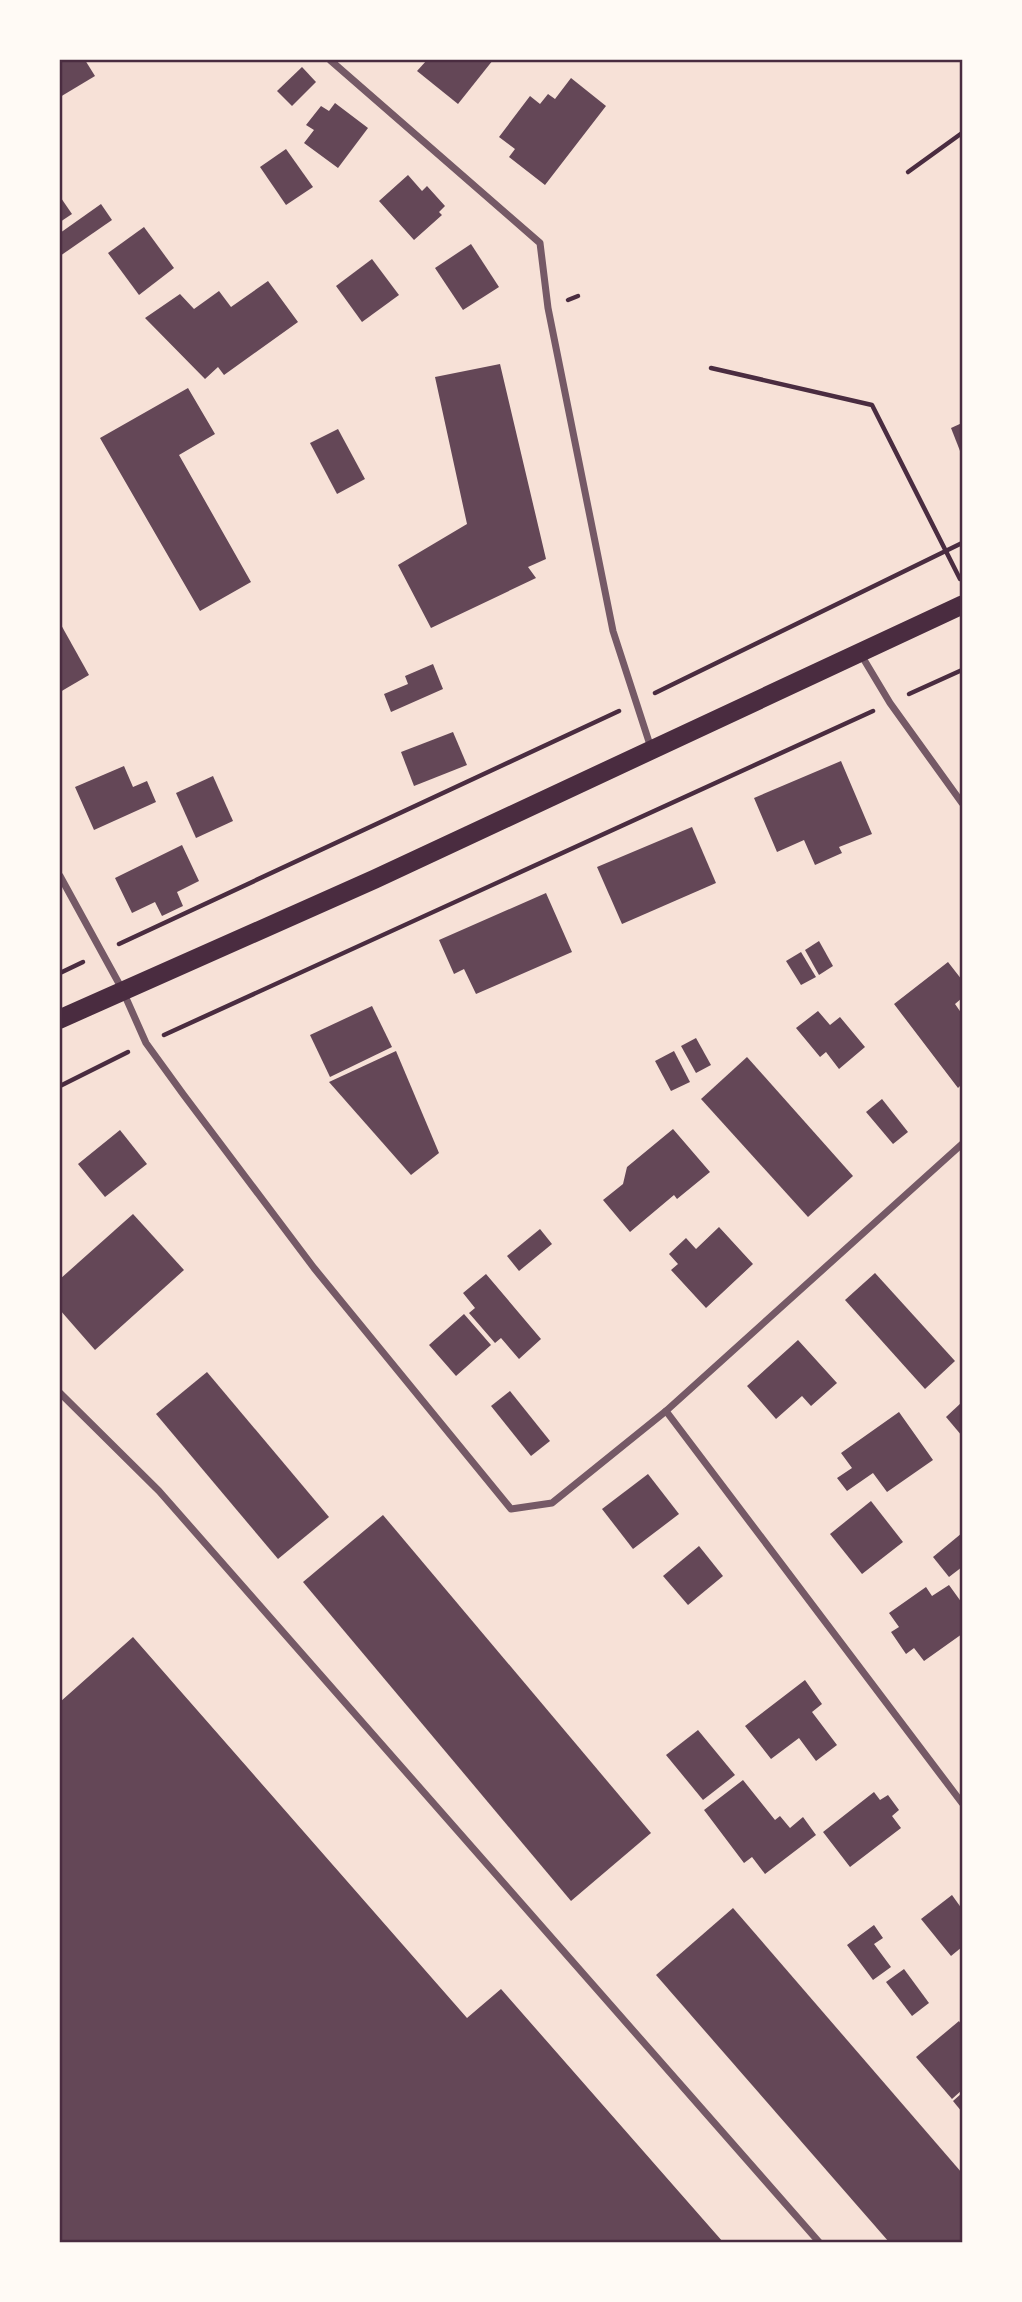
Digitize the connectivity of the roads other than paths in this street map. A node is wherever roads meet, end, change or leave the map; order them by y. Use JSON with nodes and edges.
{"nodes":[{"id":1,"x":330,"y":60,"type":"edge"},
{"id":2,"x":962,"y":605,"type":"edge"},
{"id":3,"x":859,"y":653,"type":"junction"},
{"id":4,"x":651,"y":748,"type":"junction"},
{"id":5,"x":962,"y":803,"type":"edge"},
{"id":6,"x":60,"y":876,"type":"edge"},
{"id":7,"x":122,"y":989,"type":"junction"},
{"id":8,"x":60,"y":1019,"type":"edge"},
{"id":9,"x":962,"y":1144,"type":"edge"},
{"id":10,"x":60,"y":1392,"type":"edge"},
{"id":11,"x":666,"y":1412,"type":"junction"},
{"id":12,"x":962,"y":1803,"type":"edge"},
{"id":13,"x":819,"y":2242,"type":"edge"}],
"edges":[{"from":1,"to":4,"type":"street"},
{"from":2,"to":3,"type":"highway"},
{"from":3,"to":4,"type":"highway"},
{"from":3,"to":5,"type":"street"},
{"from":4,"to":7,"type":"highway"},
{"from":6,"to":7,"type":"street"},
{"from":7,"to":8,"type":"highway"},
{"from":7,"to":11,"type":"street"},
{"from":9,"to":11,"type":"street"},
{"from":10,"to":13,"type":"street"},
{"from":11,"to":12,"type":"street"}]}
